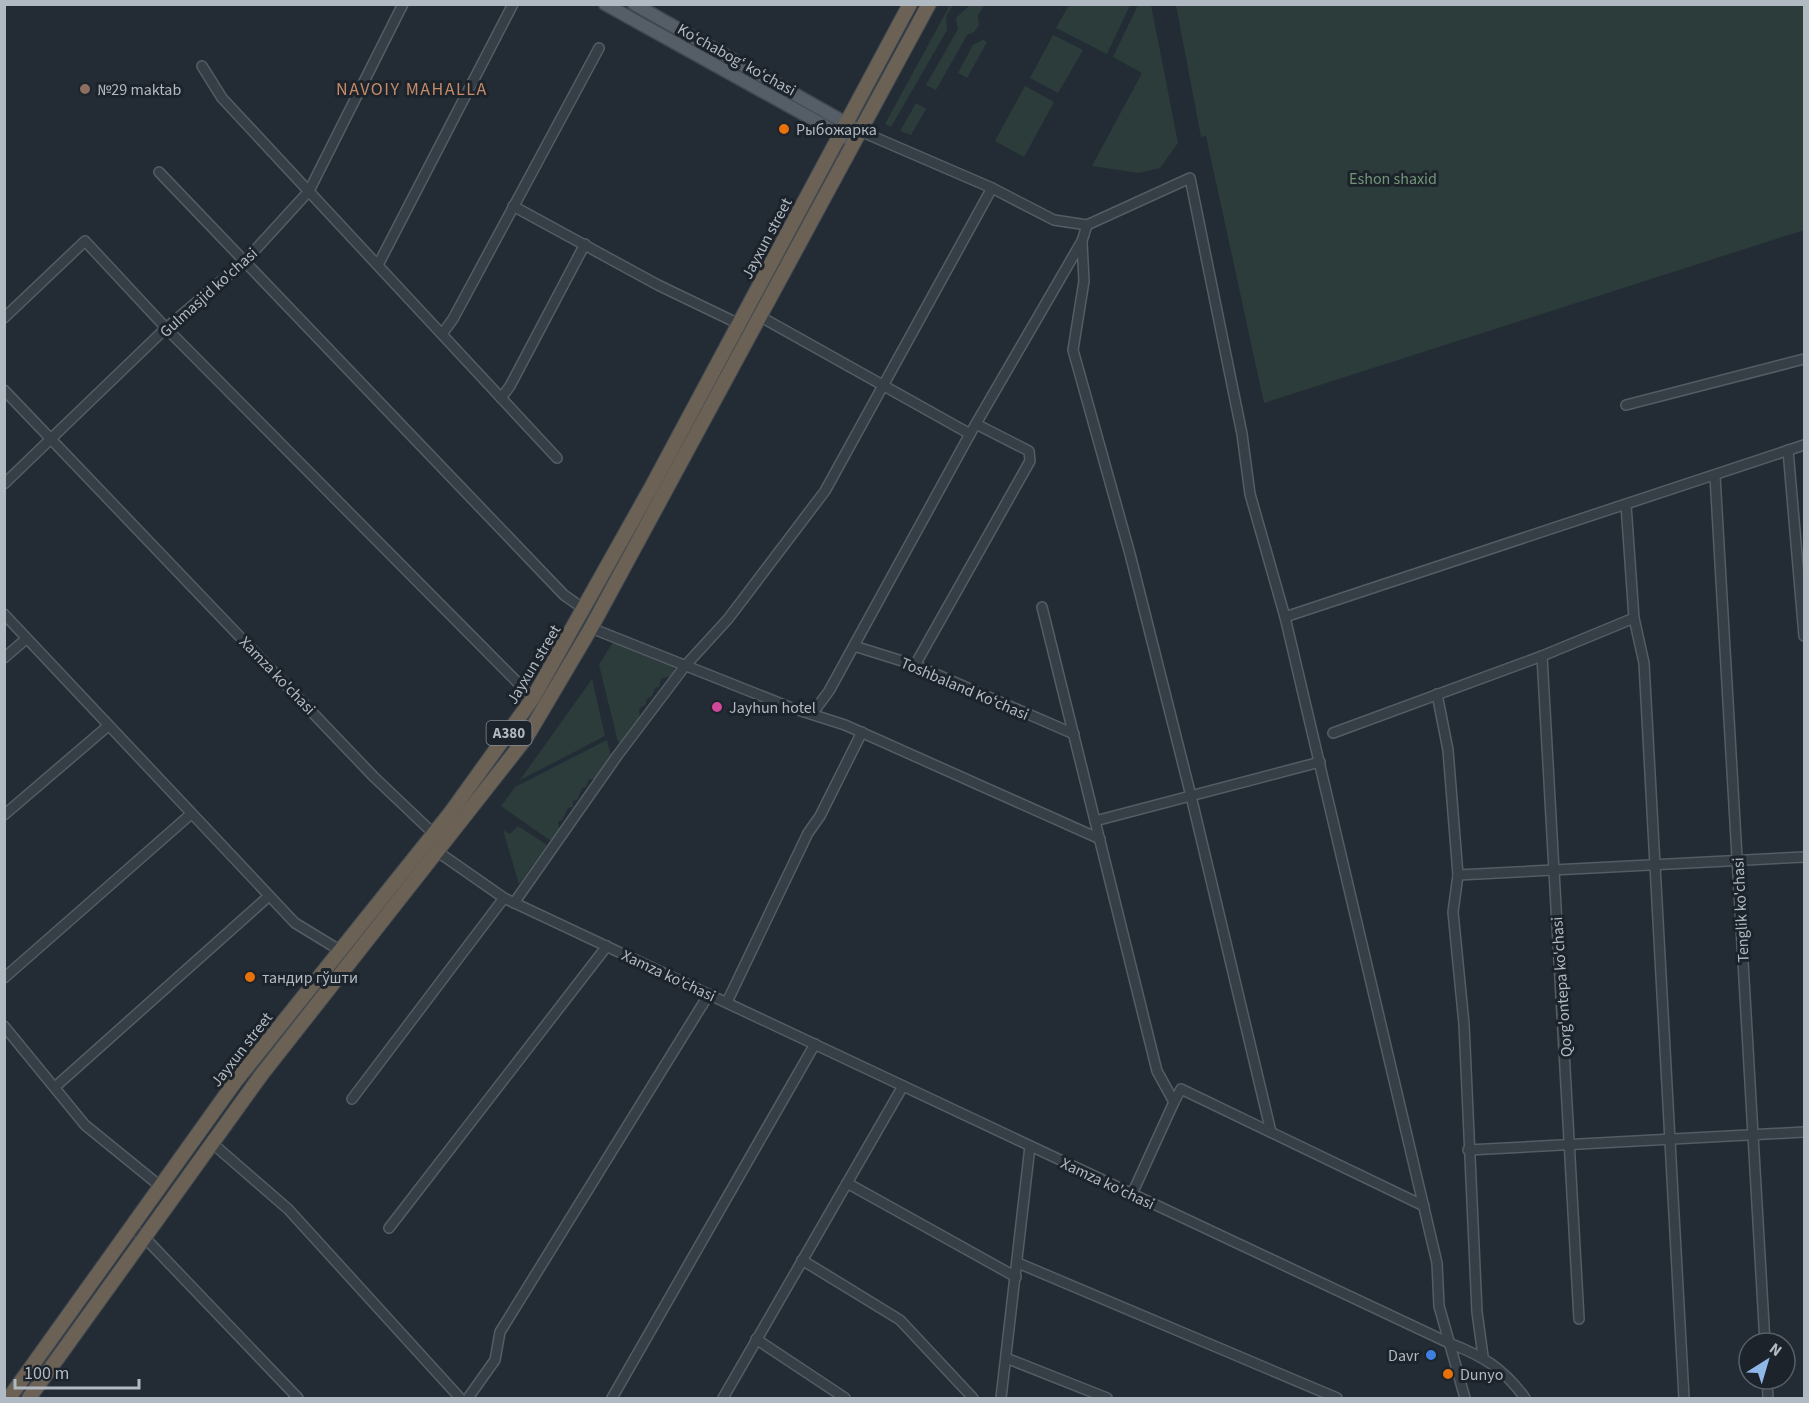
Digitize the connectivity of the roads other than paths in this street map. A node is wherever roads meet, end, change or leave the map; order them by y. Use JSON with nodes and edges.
{"nodes":[{"id":1,"x":403,"y":4,"type":"edge"},
{"id":2,"x":513,"y":4,"type":"edge"},
{"id":3,"x":605,"y":4,"type":"edge"},
{"id":4,"x":910,"y":4,"type":"edge"},
{"id":5,"x":929,"y":4,"type":"edge"},
{"id":6,"x":638,"y":7,"type":"edge"},
{"id":7,"x":635,"y":21,"type":"junction"},
{"id":8,"x":599,"y":48,"type":"dead end"},
{"id":9,"x":202,"y":66,"type":"dead end"},
{"id":10,"x":841,"y":129,"type":"junction"},
{"id":11,"x":857,"y":136,"type":"junction"},
{"id":12,"x":159,"y":172,"type":"dead end"},
{"id":13,"x":992,"y":188,"type":"junction"},
{"id":14,"x":309,"y":191,"type":"junction"},
{"id":15,"x":513,"y":206,"type":"junction"},
{"id":16,"x":1087,"y":225,"type":"junction"},
{"id":17,"x":1082,"y":241,"type":"junction"},
{"id":18,"x":585,"y":244,"type":"junction"},
{"id":19,"x":246,"y":260,"type":"junction"},
{"id":20,"x":378,"y":265,"type":"junction"},
{"id":21,"x":760,"y":317,"type":"junction"},
{"id":22,"x":4,"y":318,"type":"edge"},
{"id":23,"x":739,"y":324,"type":"junction"},
{"id":24,"x":166,"y":328,"type":"junction"},
{"id":25,"x":442,"y":334,"type":"junction"},
{"id":26,"x":1804,"y":359,"type":"edge"},
{"id":27,"x":884,"y":386,"type":"junction"},
{"id":28,"x":4,"y":390,"type":"edge"},
{"id":29,"x":501,"y":398,"type":"junction"},
{"id":30,"x":1626,"y":405,"type":"dead end"},
{"id":31,"x":976,"y":424,"type":"junction"},
{"id":32,"x":970,"y":434,"type":"junction"},
{"id":33,"x":52,"y":438,"type":"junction"},
{"id":34,"x":1804,"y":445,"type":"edge"},
{"id":35,"x":1788,"y":450,"type":"junction"},
{"id":36,"x":557,"y":458,"type":"dead end"},
{"id":37,"x":1715,"y":476,"type":"junction"},
{"id":38,"x":4,"y":484,"type":"edge"},
{"id":39,"x":1626,"y":505,"type":"junction"},
{"id":40,"x":1042,"y":606,"type":"dead end"},
{"id":41,"x":584,"y":609,"type":"junction"},
{"id":42,"x":4,"y":614,"type":"edge"},
{"id":43,"x":1285,"y":617,"type":"junction"},
{"id":44,"x":1634,"y":618,"type":"junction"},
{"id":45,"x":591,"y":628,"type":"junction"},
{"id":46,"x":1804,"y":636,"type":"edge"},
{"id":47,"x":26,"y":639,"type":"junction"},
{"id":48,"x":854,"y":646,"type":"junction"},
{"id":49,"x":1542,"y":656,"type":"junction"},
{"id":50,"x":4,"y":658,"type":"edge"},
{"id":51,"x":685,"y":666,"type":"junction"},
{"id":52,"x":915,"y":666,"type":"junction"},
{"id":53,"x":1437,"y":694,"type":"junction"},
{"id":54,"x":533,"y":698,"type":"junction"},
{"id":55,"x":812,"y":714,"type":"junction"},
{"id":56,"x":108,"y":726,"type":"junction"},
{"id":57,"x":862,"y":732,"type":"junction"},
{"id":58,"x":1333,"y":732,"type":"dead end"},
{"id":59,"x":1074,"y":734,"type":"junction"},
{"id":60,"x":1320,"y":762,"type":"junction"},
{"id":61,"x":1191,"y":796,"type":"junction"},
{"id":62,"x":191,"y":814,"type":"junction"},
{"id":63,"x":4,"y":815,"type":"edge"},
{"id":64,"x":1095,"y":821,"type":"junction"},
{"id":65,"x":434,"y":834,"type":"junction"},
{"id":66,"x":1100,"y":839,"type":"junction"},
{"id":67,"x":438,"y":852,"type":"junction"},
{"id":68,"x":1804,"y":857,"type":"edge"},
{"id":69,"x":1737,"y":861,"type":"junction"},
{"id":70,"x":1655,"y":866,"type":"junction"},
{"id":71,"x":1553,"y":871,"type":"junction"},
{"id":72,"x":1458,"y":875,"type":"junction"},
{"id":73,"x":269,"y":896,"type":"junction"},
{"id":74,"x":504,"y":898,"type":"junction"},
{"id":75,"x":514,"y":903,"type":"junction"},
{"id":76,"x":607,"y":946,"type":"junction"},
{"id":77,"x":341,"y":951,"type":"junction"},
{"id":78,"x":4,"y":978,"type":"edge"},
{"id":79,"x":709,"y":994,"type":"junction"},
{"id":80,"x":727,"y":1002,"type":"junction"},
{"id":81,"x":4,"y":1026,"type":"edge"},
{"id":82,"x":815,"y":1044,"type":"junction"},
{"id":83,"x":903,"y":1086,"type":"junction"},
{"id":84,"x":55,"y":1087,"type":"junction"},
{"id":85,"x":352,"y":1099,"type":"dead end"},
{"id":86,"x":1174,"y":1102,"type":"junction"},
{"id":87,"x":1271,"y":1132,"type":"junction"},
{"id":88,"x":1804,"y":1132,"type":"edge"},
{"id":89,"x":1754,"y":1134,"type":"junction"},
{"id":90,"x":1670,"y":1139,"type":"junction"},
{"id":91,"x":212,"y":1143,"type":"junction"},
{"id":92,"x":1571,"y":1145,"type":"junction"},
{"id":93,"x":1030,"y":1146,"type":"junction"},
{"id":94,"x":1468,"y":1150,"type":"junction"},
{"id":95,"x":847,"y":1183,"type":"junction"},
{"id":96,"x":160,"y":1186,"type":"junction"},
{"id":97,"x":1132,"y":1194,"type":"junction"},
{"id":98,"x":1424,"y":1206,"type":"junction"},
{"id":99,"x":130,"y":1227,"type":"junction"},
{"id":100,"x":389,"y":1228,"type":"dead end"},
{"id":101,"x":145,"y":1238,"type":"junction"},
{"id":102,"x":802,"y":1260,"type":"junction"},
{"id":103,"x":1018,"y":1263,"type":"junction"},
{"id":104,"x":1017,"y":1277,"type":"junction"},
{"id":105,"x":1579,"y":1319,"type":"dead end"},
{"id":106,"x":1764,"y":1331,"type":"edge"},
{"id":107,"x":756,"y":1339,"type":"junction"},
{"id":108,"x":1449,"y":1343,"type":"junction"},
{"id":109,"x":1483,"y":1356,"type":"junction"},
{"id":110,"x":1006,"y":1359,"type":"junction"},
{"id":111,"x":35,"y":1396,"type":"edge"},
{"id":112,"x":9,"y":1398,"type":"edge"},
{"id":113,"x":298,"y":1398,"type":"edge"},
{"id":114,"x":460,"y":1398,"type":"edge"},
{"id":115,"x":468,"y":1398,"type":"edge"},
{"id":116,"x":612,"y":1398,"type":"edge"},
{"id":117,"x":723,"y":1398,"type":"edge"},
{"id":118,"x":845,"y":1398,"type":"edge"},
{"id":119,"x":973,"y":1398,"type":"edge"},
{"id":120,"x":1001,"y":1398,"type":"edge"},
{"id":121,"x":1107,"y":1398,"type":"edge"},
{"id":122,"x":1337,"y":1398,"type":"edge"},
{"id":123,"x":1465,"y":1398,"type":"edge"},
{"id":124,"x":1525,"y":1398,"type":"edge"},
{"id":125,"x":1684,"y":1398,"type":"edge"}],
"edges":[{"from":1,"to":14,"type":"street","name":"Gulmasjid ko'chasi"},
{"from":2,"to":20,"type":"street"},
{"from":3,"to":7,"type":"main road","name":"Ko‘chabog‘ ko‘chasi"},
{"from":4,"to":10,"type":"highway","name":"Jayxun street","number":"A380"},
{"from":5,"to":11,"type":"highway","name":"Jayxun street","number":"A380"},
{"from":6,"to":7,"type":"street"},
{"from":6,"to":10,"type":"main road","name":"Ko‘chabog‘ ko‘chasi"},
{"from":7,"to":10,"type":"main road","name":"Ko‘chabog‘ ko‘chasi"},
{"from":8,"to":15,"type":"street"},
{"from":9,"to":14,"type":"street"},
{"from":10,"to":11,"type":"main road","name":"Ko‘chabog‘ ko‘chasi"},
{"from":10,"to":23,"type":"highway","name":"Jayxun street","number":"A380"},
{"from":11,"to":13,"type":"street"},
{"from":11,"to":21,"type":"highway","name":"Jayxun street","number":"A380"},
{"from":12,"to":19,"type":"street"},
{"from":13,"to":16,"type":"street"},
{"from":13,"to":27,"type":"street"},
{"from":14,"to":19,"type":"street","name":"Gulmasjid ko'chasi"},
{"from":14,"to":20,"type":"street"},
{"from":15,"to":18,"type":"street"},
{"from":15,"to":25,"type":"street"},
{"from":16,"to":17,"type":"street"},
{"from":16,"to":43,"type":"street"},
{"from":17,"to":31,"type":"street"},
{"from":17,"to":61,"type":"street"},
{"from":18,"to":23,"type":"street"},
{"from":18,"to":29,"type":"street"},
{"from":19,"to":24,"type":"street","name":"Gulmasjid ko'chasi"},
{"from":19,"to":41,"type":"street"},
{"from":20,"to":25,"type":"street"},
{"from":21,"to":27,"type":"street"},
{"from":21,"to":45,"type":"highway","name":"Jayxun street","number":"A380"},
{"from":22,"to":24,"type":"street"},
{"from":23,"to":41,"type":"highway","name":"Jayxun street","number":"A380"},
{"from":24,"to":33,"type":"street","name":"Gulmasjid ko'chasi"},
{"from":24,"to":54,"type":"street"},
{"from":25,"to":29,"type":"street"},
{"from":26,"to":30,"type":"street"},
{"from":27,"to":32,"type":"street"},
{"from":27,"to":51,"type":"street"},
{"from":28,"to":33,"type":"street","name":"Xamza ko'chasi"},
{"from":29,"to":36,"type":"street"},
{"from":31,"to":32,"type":"street"},
{"from":31,"to":52,"type":"street"},
{"from":32,"to":48,"type":"street"},
{"from":33,"to":38,"type":"street","name":"Gulmasjid ko'chasi"},
{"from":33,"to":65,"type":"street","name":"Xamza ko'chasi"},
{"from":34,"to":35,"type":"street"},
{"from":35,"to":37,"type":"street"},
{"from":35,"to":46,"type":"street"},
{"from":37,"to":39,"type":"street"},
{"from":37,"to":69,"type":"street","name":"Tenglik ko'chasi"},
{"from":39,"to":43,"type":"street"},
{"from":39,"to":44,"type":"street"},
{"from":40,"to":59,"type":"street"},
{"from":41,"to":54,"type":"highway","name":"Jayxun street","number":"A380"},
{"from":42,"to":47,"type":"street"},
{"from":43,"to":60,"type":"street"},
{"from":44,"to":49,"type":"street"},
{"from":44,"to":70,"type":"street"},
{"from":45,"to":51,"type":"street"},
{"from":45,"to":67,"type":"highway","name":"Jayxun street","number":"A380"},
{"from":47,"to":50,"type":"street"},
{"from":47,"to":56,"type":"street"},
{"from":48,"to":52,"type":"street","name":"Toshbaland Koʻchasi"},
{"from":48,"to":55,"type":"street"},
{"from":49,"to":53,"type":"street"},
{"from":49,"to":71,"type":"street","name":"Qorg'ontepa ko'chasi"},
{"from":51,"to":55,"type":"street"},
{"from":51,"to":75,"type":"street"},
{"from":52,"to":59,"type":"street","name":"Toshbaland Koʻchasi"},
{"from":53,"to":58,"type":"street"},
{"from":53,"to":72,"type":"street"},
{"from":54,"to":65,"type":"highway","name":"Jayxun street","number":"A380"},
{"from":55,"to":57,"type":"street"},
{"from":56,"to":62,"type":"street"},
{"from":56,"to":63,"type":"street"},
{"from":57,"to":66,"type":"street"},
{"from":57,"to":80,"type":"street"},
{"from":59,"to":64,"type":"street"},
{"from":60,"to":61,"type":"street"},
{"from":60,"to":98,"type":"street"},
{"from":61,"to":64,"type":"street"},
{"from":61,"to":87,"type":"street"},
{"from":62,"to":73,"type":"street"},
{"from":62,"to":78,"type":"street"},
{"from":64,"to":66,"type":"street"},
{"from":65,"to":67,"type":"street"},
{"from":65,"to":77,"type":"highway","name":"Jayxun street","number":"A380"},
{"from":66,"to":86,"type":"street"},
{"from":67,"to":74,"type":"street","name":"Xamza ko'chasi"},
{"from":67,"to":91,"type":"highway","name":"Jayxun street","number":"A380"},
{"from":68,"to":69,"type":"street"},
{"from":69,"to":70,"type":"street"},
{"from":69,"to":89,"type":"street","name":"Tenglik ko'chasi"},
{"from":70,"to":71,"type":"street"},
{"from":70,"to":90,"type":"street"},
{"from":71,"to":72,"type":"street"},
{"from":71,"to":92,"type":"street","name":"Qorg'ontepa ko'chasi"},
{"from":72,"to":94,"type":"street"},
{"from":73,"to":77,"type":"street"},
{"from":73,"to":84,"type":"street"},
{"from":74,"to":75,"type":"street","name":"Xamza ko'chasi"},
{"from":74,"to":85,"type":"street"},
{"from":75,"to":76,"type":"street","name":"Xamza ko'chasi"},
{"from":76,"to":79,"type":"street","name":"Xamza ko'chasi"},
{"from":76,"to":100,"type":"street"},
{"from":77,"to":96,"type":"highway","name":"Jayxun street","number":"A380"},
{"from":79,"to":80,"type":"street","name":"Xamza ko'chasi"},
{"from":79,"to":115,"type":"street"},
{"from":80,"to":82,"type":"street","name":"Xamza ko'chasi"},
{"from":81,"to":84,"type":"street"},
{"from":82,"to":83,"type":"street","name":"Xamza ko'chasi"},
{"from":82,"to":116,"type":"street"},
{"from":83,"to":93,"type":"street","name":"Xamza ko'chasi"},
{"from":83,"to":95,"type":"street"},
{"from":84,"to":96,"type":"street"},
{"from":86,"to":87,"type":"street"},
{"from":86,"to":97,"type":"street"},
{"from":87,"to":98,"type":"street"},
{"from":88,"to":89,"type":"street"},
{"from":89,"to":90,"type":"street"},
{"from":89,"to":106,"type":"street","name":"Tenglik ko'chasi"},
{"from":90,"to":92,"type":"street"},
{"from":90,"to":125,"type":"street"},
{"from":91,"to":101,"type":"highway","name":"Jayxun street","number":"A380"},
{"from":91,"to":114,"type":"street"},
{"from":92,"to":94,"type":"street"},
{"from":92,"to":105,"type":"street","name":"Qorg'ontepa ko'chasi"},
{"from":93,"to":97,"type":"street","name":"Xamza ko'chasi"},
{"from":93,"to":103,"type":"street"},
{"from":94,"to":109,"type":"street"},
{"from":95,"to":102,"type":"street"},
{"from":95,"to":104,"type":"street"},
{"from":96,"to":99,"type":"highway","name":"Jayxun street","number":"A380"},
{"from":97,"to":108,"type":"street","name":"Xamza ko'chasi"},
{"from":98,"to":108,"type":"street"},
{"from":99,"to":101,"type":"street"},
{"from":99,"to":112,"type":"highway","name":"Jayxun street","number":"A380"},
{"from":101,"to":111,"type":"highway","name":"Jayxun street","number":"A380"},
{"from":101,"to":113,"type":"street"},
{"from":102,"to":107,"type":"street"},
{"from":102,"to":119,"type":"street"},
{"from":103,"to":104,"type":"street"},
{"from":103,"to":122,"type":"street"},
{"from":104,"to":110,"type":"street"},
{"from":107,"to":117,"type":"street"},
{"from":107,"to":118,"type":"street"},
{"from":108,"to":109,"type":"street","name":"Xamza ko'chasi"},
{"from":108,"to":123,"type":"street"},
{"from":109,"to":124,"type":"street","name":"Xamza ko'chasi"},
{"from":110,"to":120,"type":"street"},
{"from":110,"to":121,"type":"street"}]}
